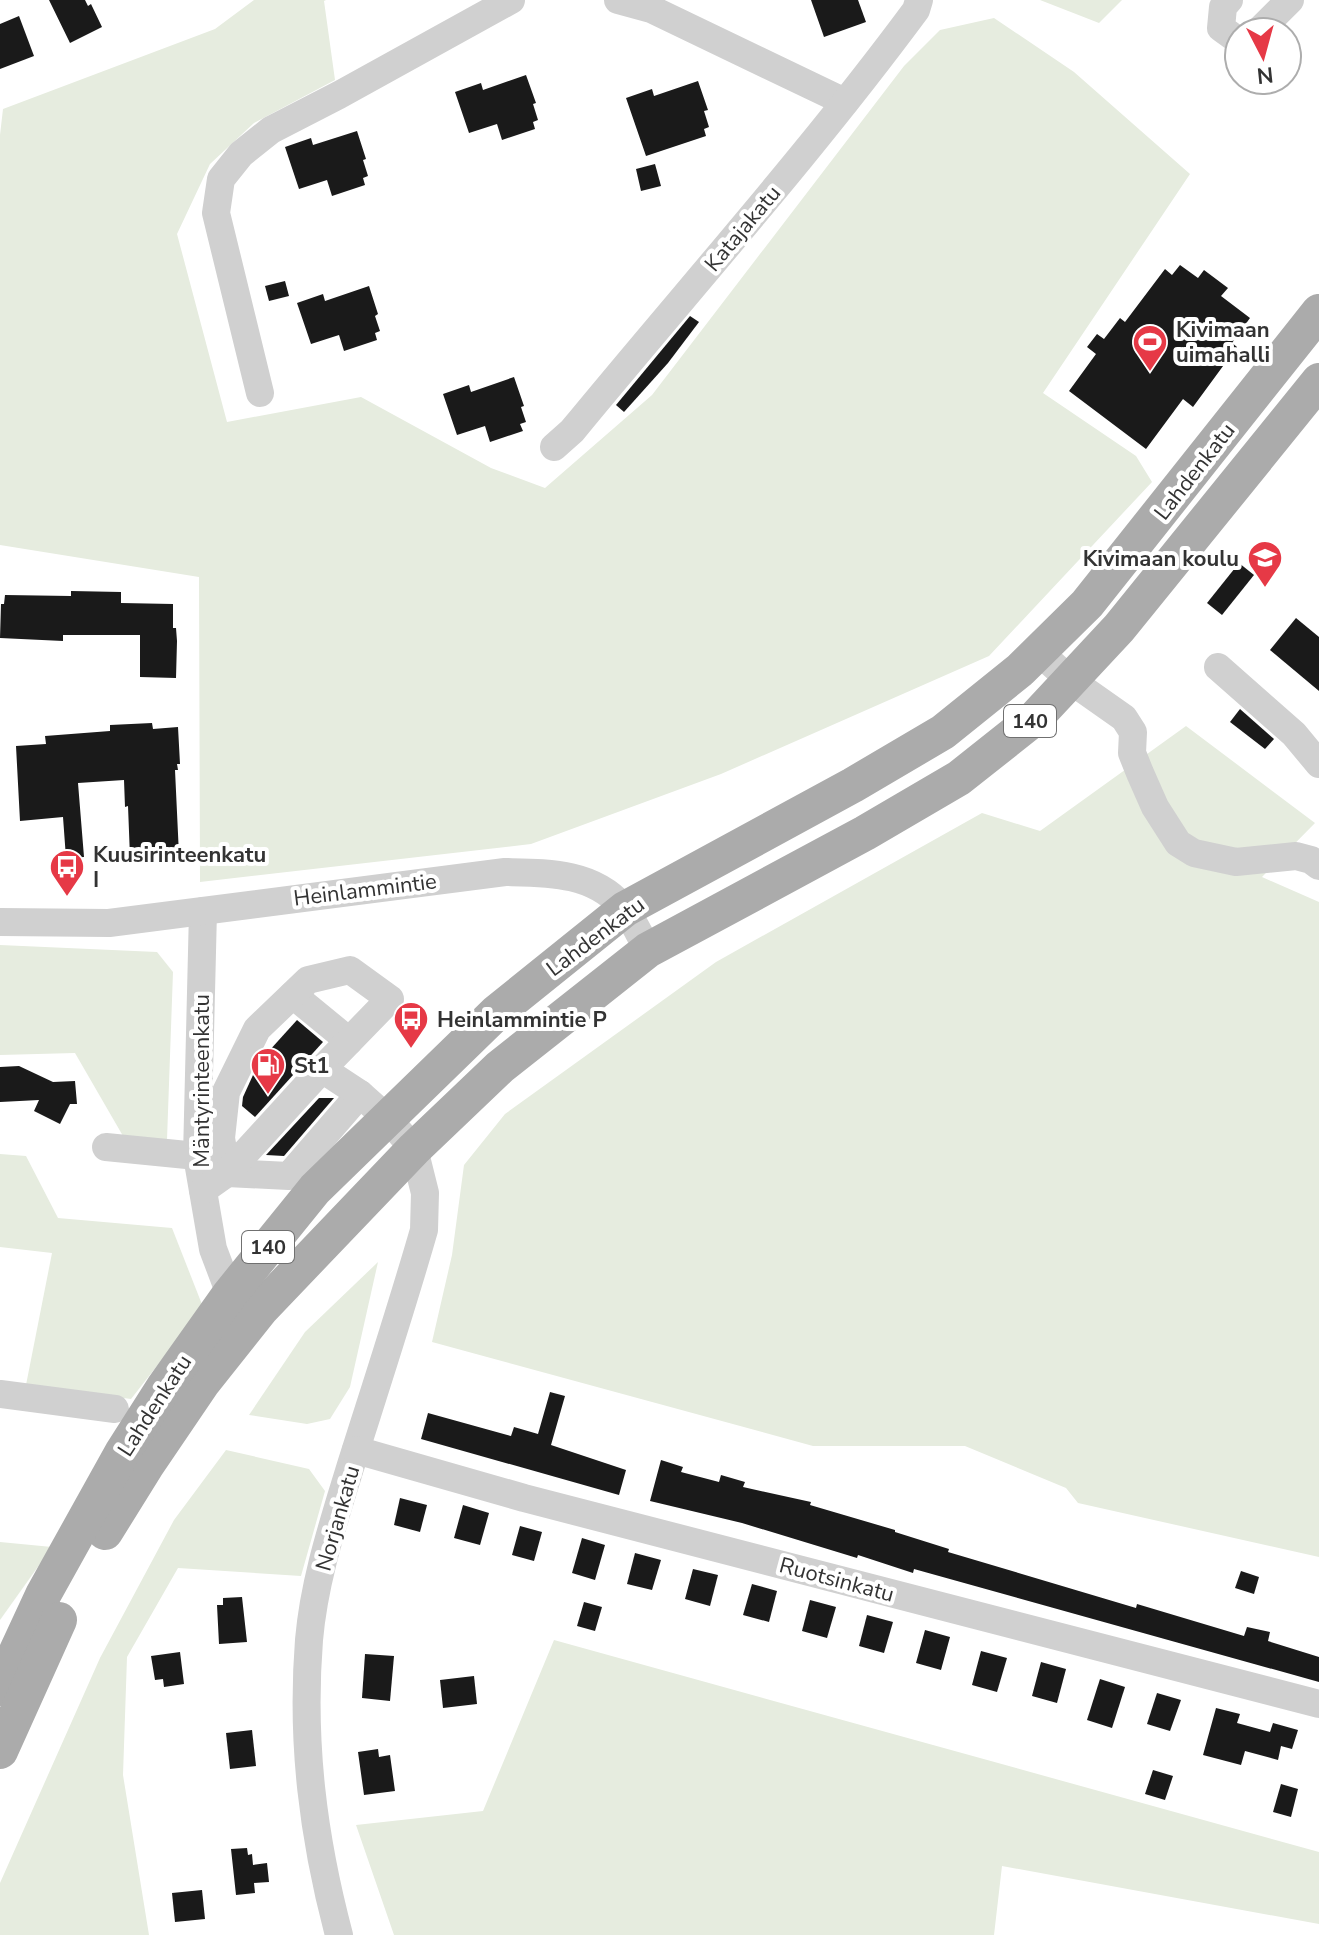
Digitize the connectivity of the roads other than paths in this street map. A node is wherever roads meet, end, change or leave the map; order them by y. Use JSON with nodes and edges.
{"nodes":[{"id":1,"x":511,"y":0,"type":"edge"},
{"id":2,"x":618,"y":0,"type":"edge"},
{"id":3,"x":919,"y":0,"type":"edge"},
{"id":4,"x":1229,"y":0,"type":"edge"},
{"id":5,"x":1290,"y":0,"type":"edge"},
{"id":6,"x":1274,"y":16,"type":"edge"},
{"id":7,"x":1223,"y":29,"type":"edge"},
{"id":8,"x":845,"y":102,"type":"junction"},
{"id":9,"x":1319,"y":312,"type":"edge"},
{"id":10,"x":1319,"y":381,"type":"edge"},
{"id":11,"x":260,"y":393,"type":"dead end"},
{"id":12,"x":554,"y":447,"type":"dead end"},
{"id":13,"x":1040,"y":653,"type":"junction"},
{"id":14,"x":1218,"y":667,"type":"dead end"},
{"id":15,"x":1070,"y":680,"type":"junction"},
{"id":16,"x":1319,"y":764,"type":"edge"},
{"id":17,"x":1319,"y":866,"type":"edge"},
{"id":18,"x":625,"y":909,"type":"junction"},
{"id":19,"x":203,"y":911,"type":"junction"},
{"id":20,"x":0,"y":922,"type":"edge"},
{"id":21,"x":648,"y":950,"type":"junction"},
{"id":22,"x":293,"y":995,"type":"junction"},
{"id":23,"x":349,"y":1041,"type":"junction"},
{"id":24,"x":322,"y":1069,"type":"junction"},
{"id":25,"x":360,"y":1094,"type":"junction"},
{"id":26,"x":388,"y":1119,"type":"junction"},
{"id":27,"x":106,"y":1147,"type":"dead end"},
{"id":28,"x":414,"y":1149,"type":"junction"},
{"id":29,"x":197,"y":1156,"type":"junction"},
{"id":30,"x":227,"y":1173,"type":"junction"},
{"id":31,"x":203,"y":1190,"type":"junction"},
{"id":32,"x":230,"y":1294,"type":"junction"},
{"id":33,"x":0,"y":1394,"type":"edge"},
{"id":34,"x":115,"y":1409,"type":"dead end"},
{"id":35,"x":356,"y":1450,"type":"junction"},
{"id":36,"x":134,"y":1460,"type":"junction"},
{"id":37,"x":0,"y":1688,"type":"edge"},
{"id":38,"x":1319,"y":1704,"type":"edge"},
{"id":39,"x":0,"y":1751,"type":"edge"},
{"id":40,"x":339,"y":1935,"type":"edge"}],
"edges":[{"from":1,"to":11,"type":"street"},
{"from":2,"to":8,"type":"street"},
{"from":3,"to":8,"type":"street","name":"Katajakatu"},
{"from":4,"to":7,"type":"street"},
{"from":5,"to":6,"type":"street"},
{"from":8,"to":12,"type":"street","name":"Katajakatu"},
{"from":9,"to":13,"type":"main road","name":"Lahdenkatu","number":"140"},
{"from":10,"to":15,"type":"main road","name":"Lahdenkatu","number":"140"},
{"from":13,"to":15,"type":"street"},
{"from":13,"to":18,"type":"main road","name":"Lahdenkatu","number":"140"},
{"from":14,"to":16,"type":"street"},
{"from":15,"to":17,"type":"street"},
{"from":15,"to":21,"type":"main road","name":"Lahdenkatu","number":"140"},
{"from":18,"to":19,"type":"street","name":"Heinlammintie"},
{"from":18,"to":21,"type":"street","name":"Heinlammintie"},
{"from":18,"to":26,"type":"main road","name":"Lahdenkatu","number":"140"},
{"from":19,"to":20,"type":"street","name":"Heinlammintie"},
{"from":19,"to":29,"type":"street","name":"Mäntyrinteenkatu"},
{"from":21,"to":28,"type":"main road","name":"Lahdenkatu","number":"140"},
{"from":22,"to":23,"type":"street"},
{"from":22,"to":23,"type":"street"},
{"from":22,"to":30,"type":"street"},
{"from":23,"to":24,"type":"street"},
{"from":24,"to":25,"type":"street","name":"Norjankatu"},
{"from":24,"to":30,"type":"street"},
{"from":25,"to":26,"type":"street","name":"Norjankatu"},
{"from":25,"to":30,"type":"street"},
{"from":26,"to":28,"type":"street","name":"Norjankatu"},
{"from":26,"to":32,"type":"main road","name":"Lahdenkatu","number":"140"},
{"from":27,"to":29,"type":"street"},
{"from":28,"to":35,"type":"street","name":"Norjankatu"},
{"from":28,"to":36,"type":"main road","name":"Lahdenkatu","number":"140"},
{"from":29,"to":31,"type":"street","name":"Mäntyrinteenkatu"},
{"from":30,"to":31,"type":"street"},
{"from":31,"to":32,"type":"street","name":"Mäntyrinteenkatu"},
{"from":32,"to":36,"type":"main road","name":"Lahdenkatu","number":"140"},
{"from":33,"to":34,"type":"street"},
{"from":35,"to":38,"type":"street","name":"Ruotsinkatu"},
{"from":35,"to":40,"type":"street","name":"Norjankatu"},
{"from":36,"to":37,"type":"main road","name":"Lahdenkatu","number":"140"},
{"from":36,"to":39,"type":"main road","name":"Lahdenkatu"}]}
